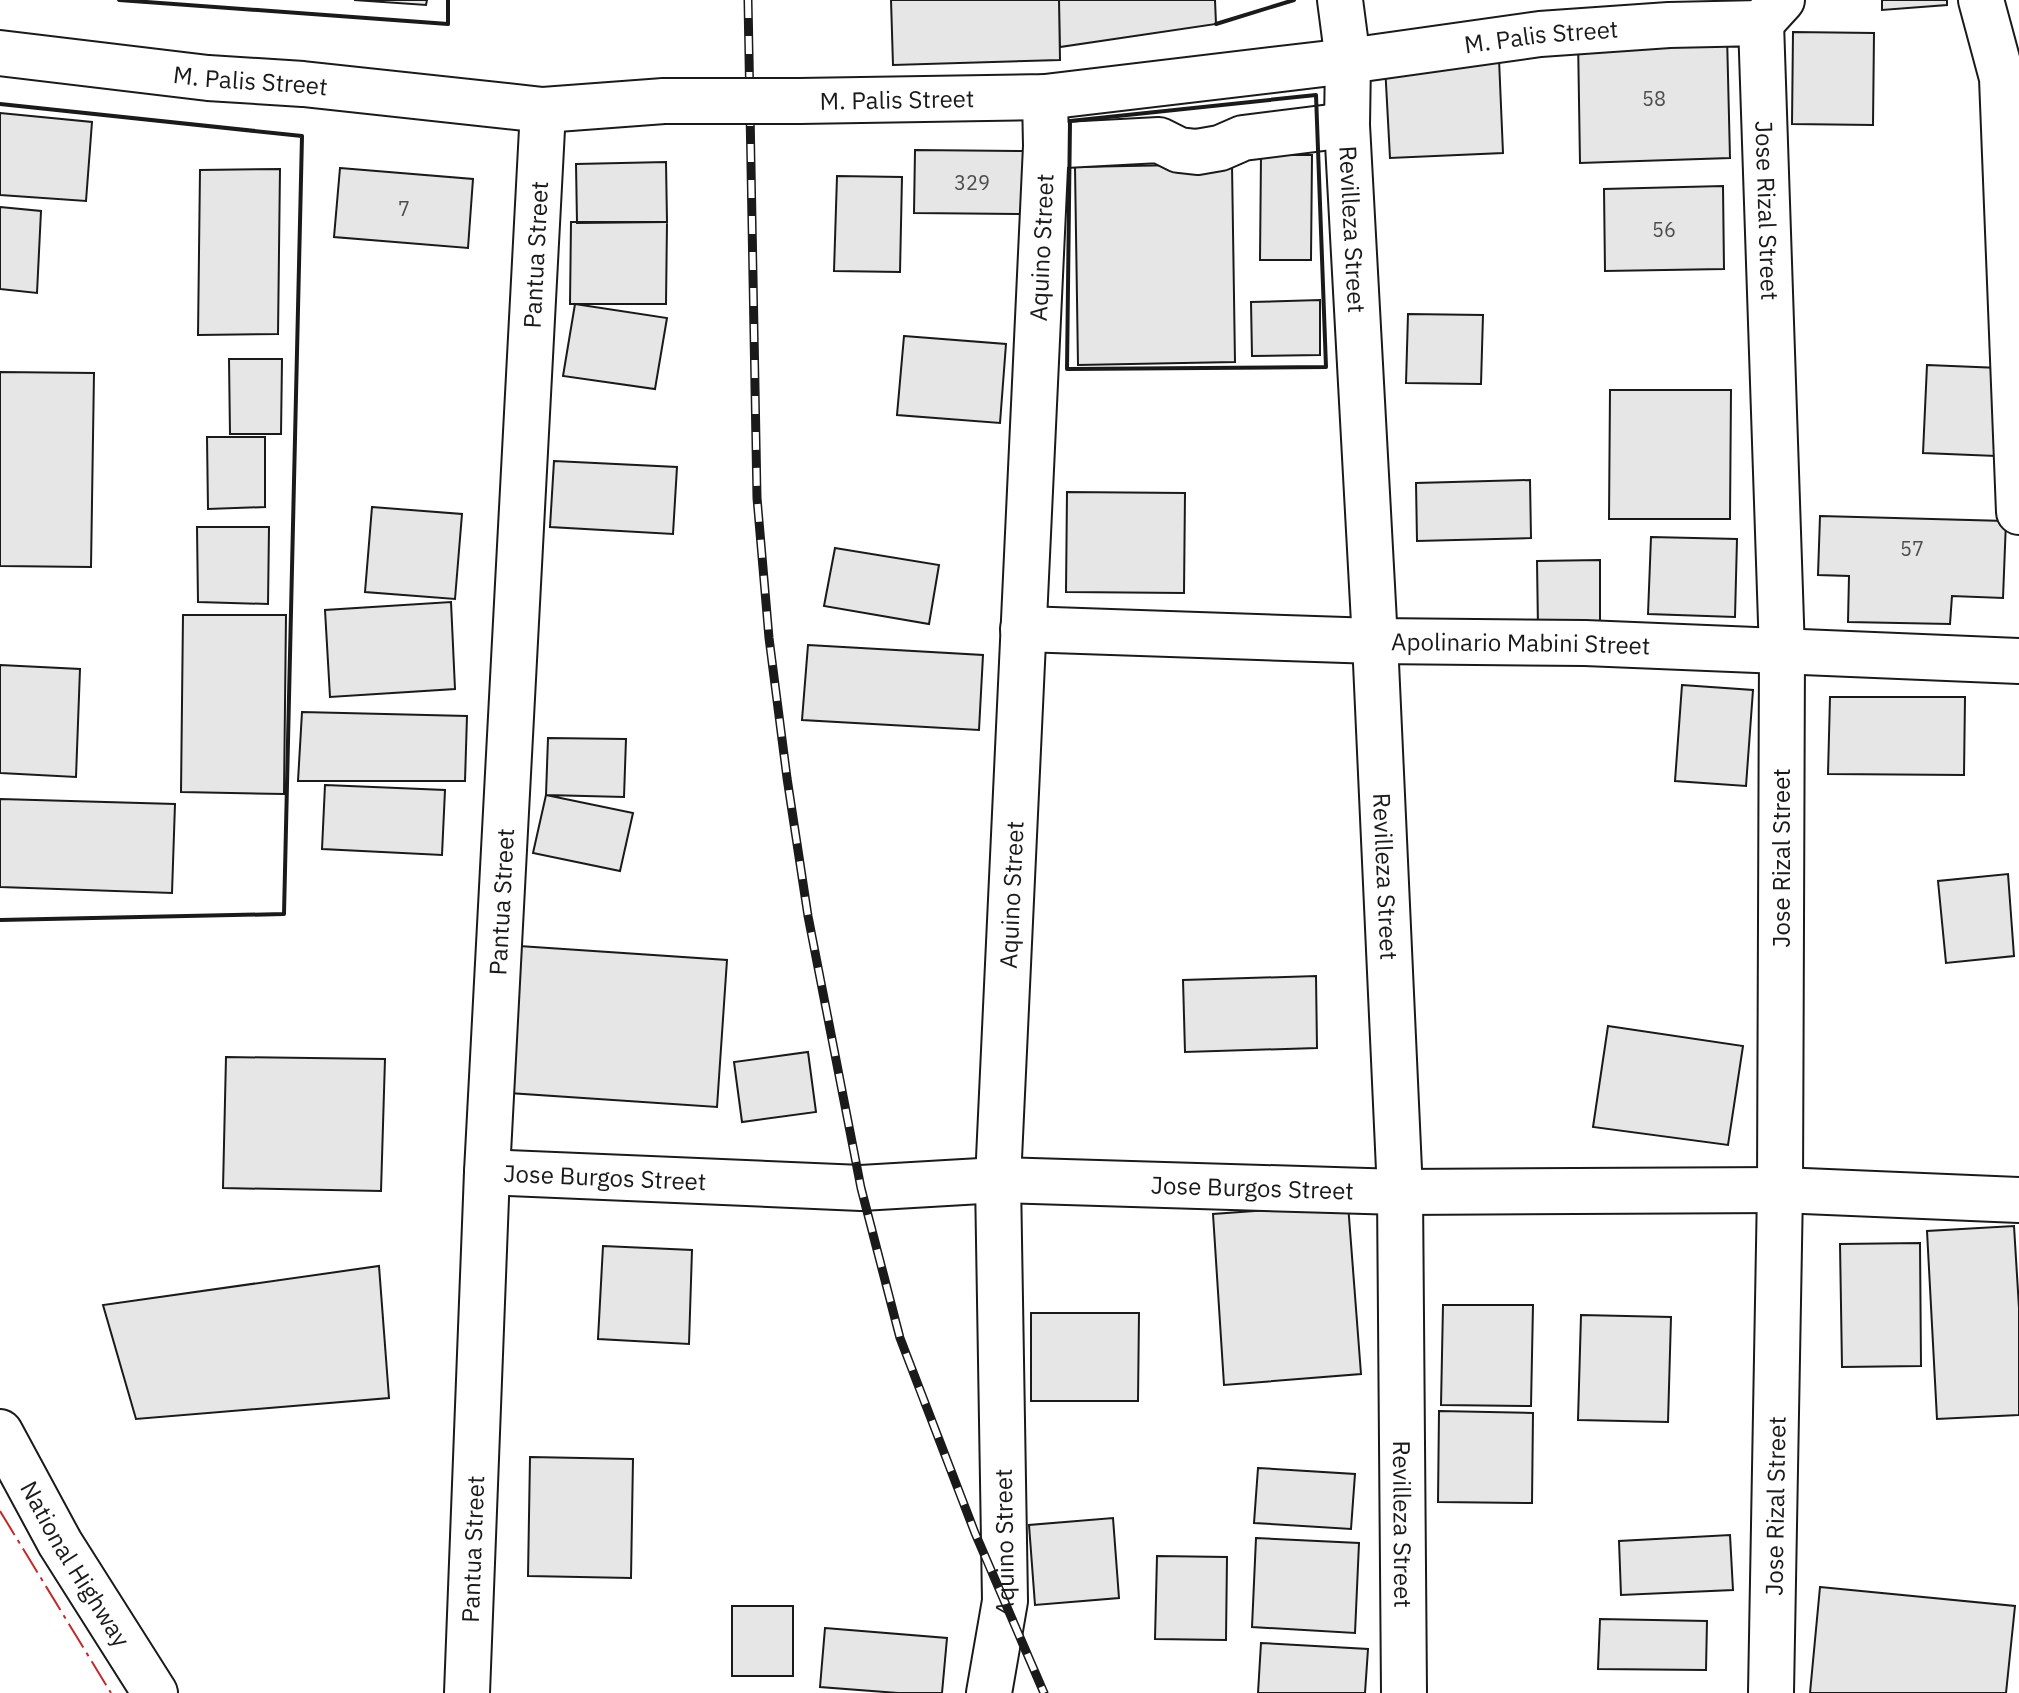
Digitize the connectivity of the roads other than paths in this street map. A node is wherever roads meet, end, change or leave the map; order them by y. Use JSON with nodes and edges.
{"nodes":[{"id":1,"x":1340,"y":0,"type":"edge"},
{"id":2,"x":1981,"y":0,"type":"edge"},
{"id":3,"x":1772,"y":11,"type":"edge"},
{"id":4,"x":0,"y":53,"type":"edge"},
{"id":5,"x":1348,"y":61,"type":"junction"},
{"id":6,"x":1045,"y":97,"type":"junction"},
{"id":7,"x":543,"y":110,"type":"junction"},
{"id":8,"x":1347,"y":125,"type":"junction"},
{"id":9,"x":1046,"y":146,"type":"junction"},
{"id":10,"x":2019,"y":512,"type":"edge"},
{"id":11,"x":1023,"y":629,"type":"junction"},
{"id":12,"x":1375,"y":641,"type":"junction"},
{"id":13,"x":1782,"y":652,"type":"junction"},
{"id":14,"x":2019,"y":661,"type":"edge"},
{"id":15,"x":487,"y":1172,"type":"junction"},
{"id":16,"x":998,"y":1180,"type":"junction"},
{"id":17,"x":1780,"y":1190,"type":"junction"},
{"id":18,"x":1400,"y":1192,"type":"junction"},
{"id":19,"x":2019,"y":1200,"type":"edge"},
{"id":20,"x":0,"y":1432,"type":"edge"},
{"id":21,"x":155,"y":1693,"type":"edge"},
{"id":22,"x":467,"y":1693,"type":"edge"},
{"id":23,"x":989,"y":1693,"type":"edge"},
{"id":24,"x":1404,"y":1693,"type":"edge"},
{"id":25,"x":1771,"y":1693,"type":"edge"}],
"edges":[{"from":1,"to":5,"type":"street","name":"Revilleza Street"},
{"from":2,"to":10,"type":"street"},
{"from":3,"to":5,"type":"street","name":"M. Palis Street"},
{"from":3,"to":13,"type":"street","name":"Jose Rizal Street"},
{"from":4,"to":7,"type":"street","name":"M. Palis Street"},
{"from":5,"to":6,"type":"street","name":"M. Palis Street"},
{"from":5,"to":8,"type":"street","name":"Revilleza Street"},
{"from":6,"to":7,"type":"street","name":"M. Palis Street","bridge":true},
{"from":6,"to":9,"type":"street","name":"Aquino Street"},
{"from":7,"to":15,"type":"street","name":"Pantua Street"},
{"from":8,"to":9,"type":"street"},
{"from":8,"to":12,"type":"street","name":"Revilleza Street"},
{"from":9,"to":11,"type":"street","name":"Aquino Street"},
{"from":11,"to":12,"type":"street","name":"Apolinario Mabini Street"},
{"from":11,"to":16,"type":"street","name":"Aquino Street"},
{"from":12,"to":13,"type":"street","name":"Apolinario Mabini Street"},
{"from":12,"to":18,"type":"street","name":"Revilleza Street"},
{"from":13,"to":14,"type":"street","name":"Apolinario Mabini Street"},
{"from":13,"to":17,"type":"street","name":"Jose Rizal Street"},
{"from":15,"to":16,"type":"street","name":"Jose Burgos Street"},
{"from":15,"to":22,"type":"street","name":"Pantua Street"},
{"from":16,"to":18,"type":"street","name":"Jose Burgos Street"},
{"from":16,"to":23,"type":"street","name":"Aquino Street"},
{"from":17,"to":18,"type":"street","name":"Jose Burgos Street"},
{"from":17,"to":19,"type":"street","name":"Jose Burgos Street"},
{"from":17,"to":25,"type":"street","name":"Jose Rizal Street"},
{"from":18,"to":24,"type":"street","name":"Revilleza Street"},
{"from":20,"to":21,"type":"street","name":"National Highway"}]}
